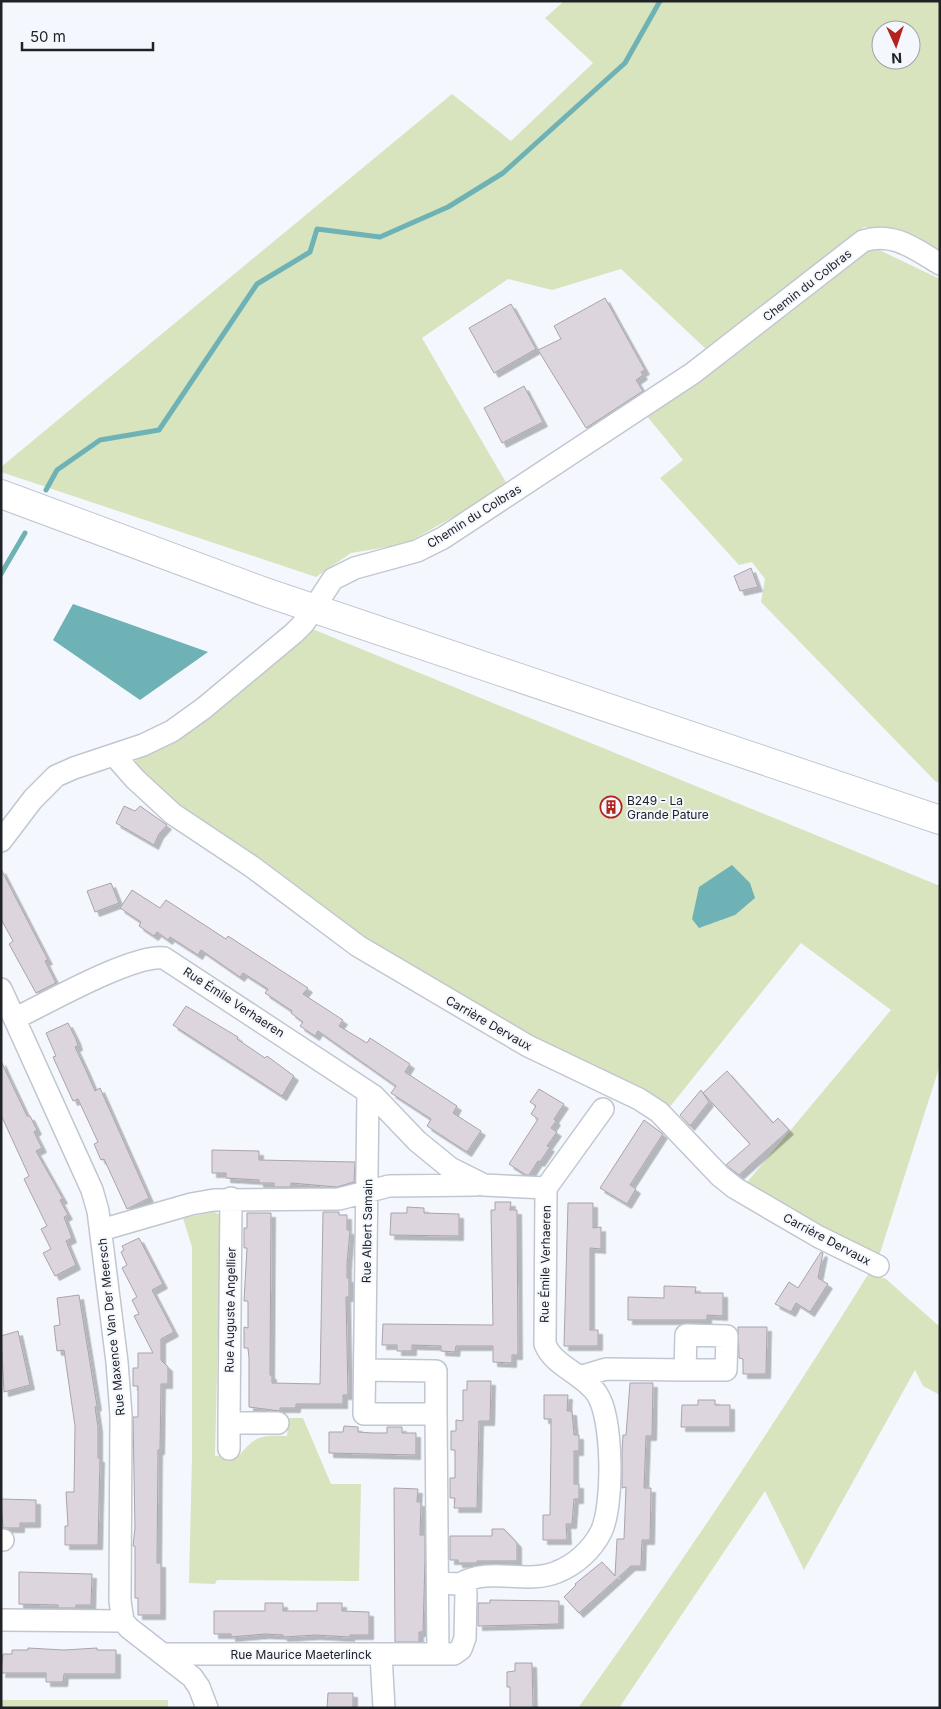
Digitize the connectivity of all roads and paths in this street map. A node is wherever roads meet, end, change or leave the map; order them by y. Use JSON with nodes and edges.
{"nodes":[{"id":1,"x":940,"y":264,"type":"edge"},
{"id":2,"x":1,"y":494,"type":"edge"},
{"id":3,"x":1,"y":511,"type":"edge"},
{"id":4,"x":265,"y":592,"type":"junction"},
{"id":5,"x":312,"y":609,"type":"junction"},
{"id":6,"x":114,"y":755,"type":"junction"},
{"id":7,"x":940,"y":820,"type":"edge"},
{"id":8,"x":1,"y":841,"type":"edge"},
{"id":9,"x":1,"y":989,"type":"edge"},
{"id":10,"x":16,"y":1018,"type":"junction"},
{"id":11,"x":368,"y":1092,"type":"junction"},
{"id":12,"x":603,"y":1109,"type":"dead end"},
{"id":13,"x":484,"y":1184,"type":"junction"},
{"id":14,"x":546,"y":1188,"type":"junction"},
{"id":15,"x":367,"y":1192,"type":"junction"},
{"id":16,"x":231,"y":1198,"type":"junction"},
{"id":17,"x":101,"y":1230,"type":"junction"},
{"id":18,"x":878,"y":1266,"type":"dead end"},
{"id":19,"x":365,"y":1370,"type":"junction"},
{"id":20,"x":685,"y":1370,"type":"dead end"},
{"id":21,"x":579,"y":1377,"type":"junction"},
{"id":22,"x":436,"y":1414,"type":"junction"},
{"id":23,"x":229,"y":1423,"type":"junction"},
{"id":24,"x":278,"y":1423,"type":"dead end"},
{"id":25,"x":229,"y":1449,"type":"dead end"},
{"id":26,"x":438,"y":1583,"type":"junction"},
{"id":27,"x":460,"y":1584,"type":"junction"},
{"id":28,"x":1,"y":1620,"type":"edge"},
{"id":29,"x":123,"y":1621,"type":"junction"},
{"id":30,"x":164,"y":1654,"type":"junction"},
{"id":31,"x":438,"y":1654,"type":"junction"},
{"id":32,"x":381,"y":1655,"type":"junction"},
{"id":33,"x":207,"y":1708,"type":"edge"},
{"id":34,"x":384,"y":1708,"type":"edge"}],
"edges":[{"from":1,"to":5,"type":"street","name":"Chemin du Colbras"},
{"from":2,"to":4,"type":"main road"},
{"from":3,"to":4,"type":"main road"},
{"from":4,"to":5,"type":"main road"},
{"from":5,"to":6,"type":"street","name":"Chemin du Colbras"},
{"from":5,"to":7,"type":"main road"},
{"from":6,"to":8,"type":"street","name":"Chemin du Colbras"},
{"from":6,"to":18,"type":"street","name":"Carrière Dervaux"},
{"from":9,"to":10,"type":"street","name":"Rue Maxence Van Der Meersch"},
{"from":10,"to":11,"type":"street","name":"Rue Émile Verhaeren"},
{"from":10,"to":17,"type":"street","name":"Rue Maxence Van Der Meersch"},
{"from":11,"to":13,"type":"street","name":"Rue Émile Verhaeren"},
{"from":11,"to":15,"type":"street","name":"Rue Albert Samain"},
{"from":12,"to":14,"type":"street"},
{"from":13,"to":14,"type":"street","name":"Rue Émile Verhaeren"},
{"from":13,"to":15,"type":"street"},
{"from":14,"to":21,"type":"street","name":"Rue Émile Verhaeren"},
{"from":15,"to":16,"type":"street"},
{"from":15,"to":19,"type":"street","name":"Rue Albert Samain"},
{"from":16,"to":17,"type":"street"},
{"from":16,"to":23,"type":"street","name":"Rue Auguste Angellier"},
{"from":17,"to":29,"type":"street","name":"Rue Maxence Van Der Meersch"},
{"from":19,"to":22,"type":"street"},
{"from":19,"to":22,"type":"street","name":"Rue Albert Samain"},
{"from":20,"to":21,"type":"street"},
{"from":21,"to":27,"type":"street","name":"Rue Émile Verhaeren"},
{"from":22,"to":26,"type":"street"},
{"from":23,"to":24,"type":"street"},
{"from":23,"to":25,"type":"street","name":"Rue Auguste Angellier"},
{"from":26,"to":27,"type":"street"},
{"from":26,"to":31,"type":"street"},
{"from":27,"to":31,"type":"street"},
{"from":28,"to":29,"type":"street"},
{"from":29,"to":30,"type":"street"},
{"from":30,"to":32,"type":"street","name":"Rue Maurice Maeterlinck"},
{"from":30,"to":33,"type":"street"},
{"from":31,"to":32,"type":"street","name":"Rue Maurice Maeterlinck"},
{"from":32,"to":34,"type":"street"}]}
